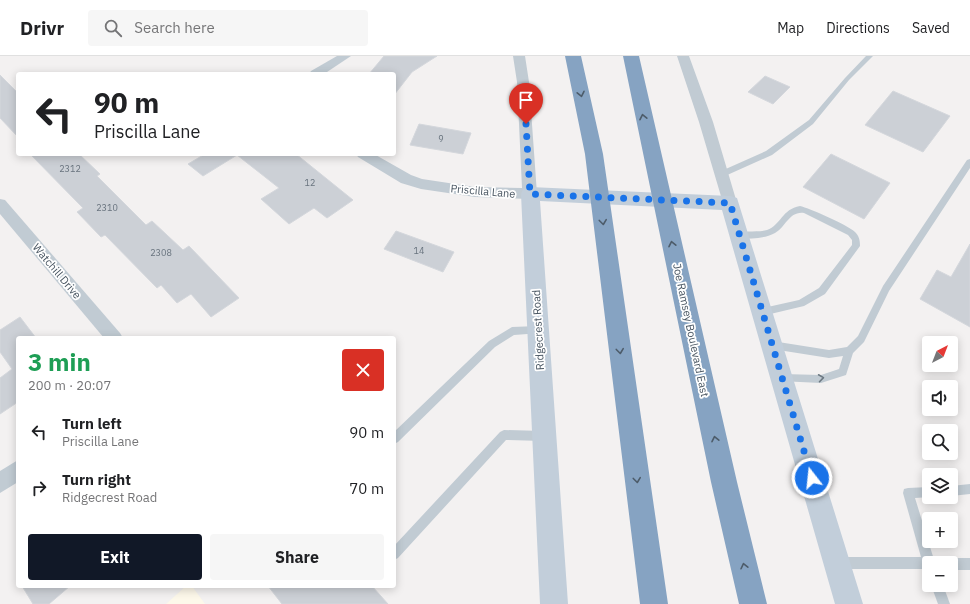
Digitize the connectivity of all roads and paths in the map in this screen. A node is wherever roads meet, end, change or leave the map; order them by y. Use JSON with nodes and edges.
{"nodes":[{"id":1,"x":345,"y":56,"type":"edge"},
{"id":2,"x":519,"y":56,"type":"edge"},
{"id":3,"x":573,"y":56,"type":"edge"},
{"id":4,"x":631,"y":56,"type":"edge"},
{"id":5,"x":683,"y":56,"type":"edge"},
{"id":6,"x":870,"y":56,"type":"edge"},
{"id":7,"x":318,"y":72,"type":"edge"},
{"id":8,"x":366,"y":156,"type":"edge"},
{"id":9,"x":970,"y":162,"type":"edge"},
{"id":10,"x":722,"y":174,"type":"junction"},
{"id":11,"x":530,"y":194,"type":"junction"},
{"id":12,"x":600,"y":197,"type":"junction"},
{"id":13,"x":663,"y":200,"type":"junction"},
{"id":14,"x":730,"y":203,"type":"junction"},
{"id":15,"x":0,"y":204,"type":"edge"},
{"id":16,"x":740,"y":236,"type":"junction"},
{"id":17,"x":762,"y":312,"type":"junction"},
{"id":18,"x":538,"y":330,"type":"junction"},
{"id":19,"x":112,"y":336,"type":"edge"},
{"id":20,"x":772,"y":345,"type":"junction"},
{"id":21,"x":849,"y":351,"type":"junction"},
{"id":22,"x":782,"y":378,"type":"junction"},
{"id":23,"x":544,"y":436,"type":"junction"},
{"id":24,"x":396,"y":438,"type":"edge"},
{"id":25,"x":16,"y":471,"type":"edge"},
{"id":26,"x":0,"y":483,"type":"edge"},
{"id":27,"x":970,"y":489,"type":"edge"},
{"id":28,"x":958,"y":490,"type":"edge"},
{"id":29,"x":922,"y":493,"type":"edge"},
{"id":30,"x":396,"y":552,"type":"edge"},
{"id":31,"x":927,"y":556,"type":"edge"},
{"id":32,"x":837,"y":563,"type":"junction"},
{"id":33,"x":922,"y":564,"type":"edge"},
{"id":34,"x":958,"y":564,"type":"edge"},
{"id":35,"x":970,"y":564,"type":"edge"},
{"id":36,"x":940,"y":592,"type":"edge"},
{"id":37,"x":554,"y":604,"type":"edge"},
{"id":38,"x":654,"y":604,"type":"edge"},
{"id":39,"x":753,"y":604,"type":"edge"},
{"id":40,"x":849,"y":604,"type":"edge"},
{"id":41,"x":944,"y":604,"type":"edge"}],
"edges":[{"from":1,"to":7,"type":"street"},
{"from":2,"to":11,"type":"street","name":"Ridgecrest Road"},
{"from":3,"to":12,"type":"highway","one_way":true},
{"from":13,"to":4,"type":"highway","name":"Joe Ramsey Boulevard East","one_way":true},
{"from":5,"to":10,"type":"street"},
{"from":6,"to":10,"type":"lane"},
{"from":8,"to":11,"type":"street","name":"Priscilla Lane"},
{"from":9,"to":21,"type":"lane"},
{"from":10,"to":14,"type":"street"},
{"from":11,"to":12,"type":"street","name":"Priscilla Lane"},
{"from":11,"to":18,"type":"street","name":"Ridgecrest Road"},
{"from":12,"to":13,"type":"street","name":"Priscilla Lane"},
{"from":12,"to":38,"type":"highway","one_way":true},
{"from":13,"to":14,"type":"street","name":"Priscilla Lane"},
{"from":39,"to":13,"type":"highway","name":"Joe Ramsey Boulevard East","one_way":true},
{"from":14,"to":16,"type":"street"},
{"from":15,"to":19,"type":"street","name":"Watchill Drive"},
{"from":16,"to":17,"type":"street"},
{"from":16,"to":17,"type":"lane"},
{"from":17,"to":20,"type":"street"},
{"from":18,"to":23,"type":"street","name":"Ridgecrest Road"},
{"from":18,"to":24,"type":"lane"},
{"from":20,"to":21,"type":"lane"},
{"from":20,"to":22,"type":"street"},
{"from":22,"to":21,"type":"lane","one_way":true},
{"from":22,"to":32,"type":"street"},
{"from":23,"to":30,"type":"lane"},
{"from":23,"to":37,"type":"street","name":"Ridgecrest Road"},
{"from":25,"to":26,"type":"street"},
{"from":27,"to":28,"type":"lane"},
{"from":29,"to":31,"type":"lane"},
{"from":32,"to":33,"type":"lane"},
{"from":32,"to":40,"type":"street"},
{"from":34,"to":35,"type":"lane"},
{"from":36,"to":41,"type":"lane"}]}
